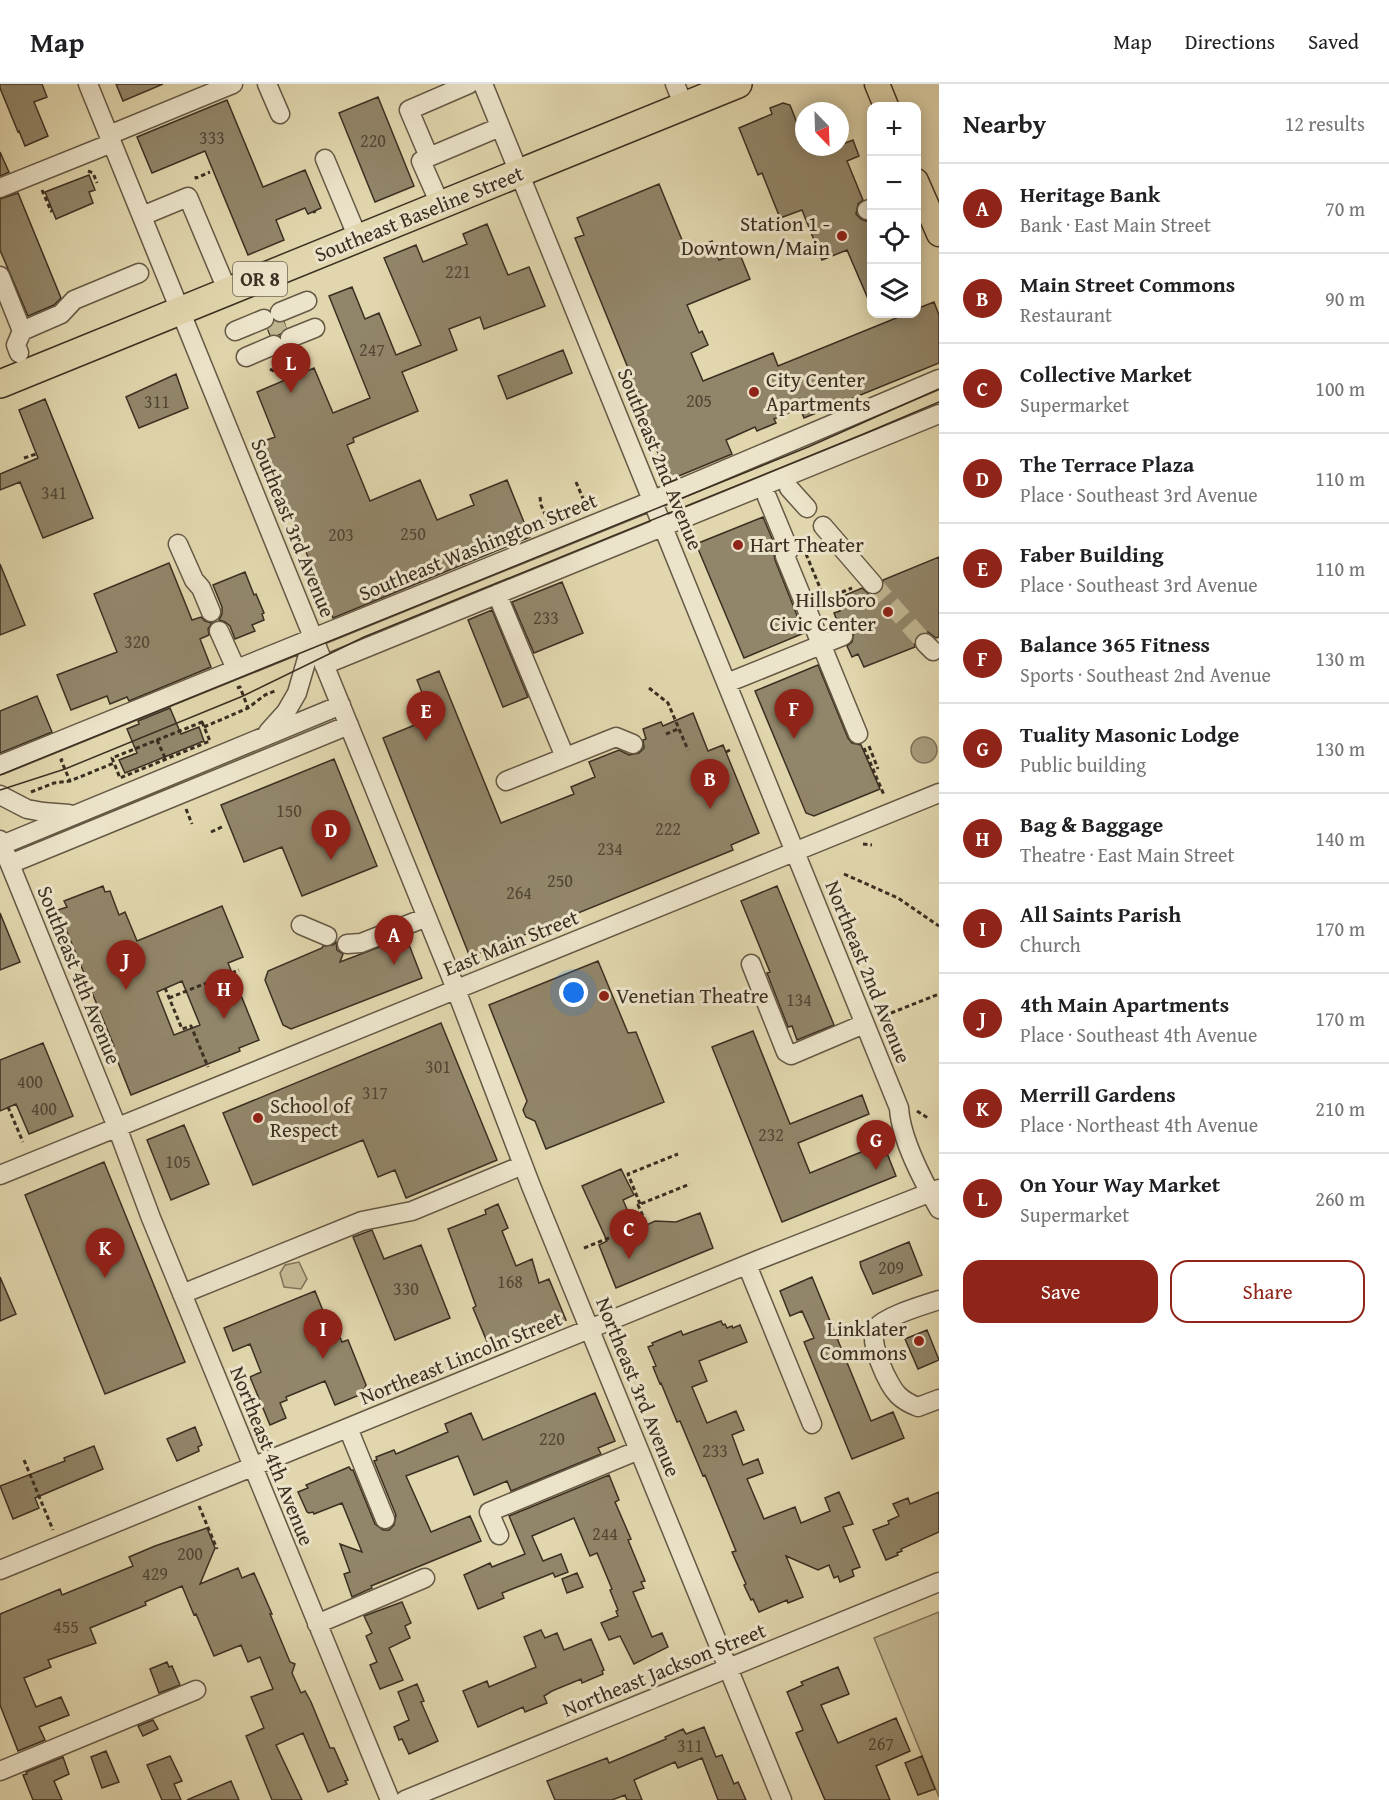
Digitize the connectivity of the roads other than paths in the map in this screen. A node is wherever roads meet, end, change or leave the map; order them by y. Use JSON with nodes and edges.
{"nodes":[{"id":1,"x":88,"y":84,"type":"edge"},
{"id":2,"x":233,"y":84,"type":"edge"},
{"id":3,"x":267,"y":84,"type":"edge"},
{"id":4,"x":469,"y":84,"type":"edge"},
{"id":5,"x":483,"y":84,"type":"edge"},
{"id":6,"x":738,"y":84,"type":"edge"},
{"id":7,"x":877,"y":84,"type":"edge"},
{"id":8,"x":679,"y":95,"type":"edge"},
{"id":9,"x":884,"y":102,"type":"edge"},
{"id":10,"x":280,"y":114,"type":"dead end"},
{"id":11,"x":500,"y":127,"type":"junction"},
{"id":12,"x":110,"y":139,"type":"junction"},
{"id":13,"x":429,"y":157,"type":"junction"},
{"id":14,"x":325,"y":159,"type":"dead end"},
{"id":15,"x":519,"y":172,"type":"junction"},
{"id":16,"x":0,"y":188,"type":"edge"},
{"id":17,"x":921,"y":193,"type":"edge"},
{"id":18,"x":440,"y":204,"type":"junction"},
{"id":19,"x":142,"y":216,"type":"junction"},
{"id":20,"x":358,"y":238,"type":"junction"},
{"id":21,"x":939,"y":238,"type":"edge"},
{"id":22,"x":139,"y":273,"type":"dead end"},
{"id":23,"x":0,"y":276,"type":"edge"},
{"id":24,"x":228,"y":292,"type":"junction"},
{"id":25,"x":180,"y":311,"type":"junction"},
{"id":26,"x":22,"y":331,"type":"junction"},
{"id":27,"x":278,"y":337,"type":"junction"},
{"id":28,"x":19,"y":353,"type":"dead end"},
{"id":29,"x":939,"y":379,"type":"edge"},
{"id":30,"x":0,"y":384,"type":"edge"},
{"id":31,"x":939,"y":414,"type":"edge"},
{"id":32,"x":789,"y":488,"type":"dead end"},
{"id":33,"x":767,"y":497,"type":"dead end"},
{"id":34,"x":652,"y":500,"type":"junction"},
{"id":35,"x":807,"y":508,"type":"dead end"},
{"id":36,"x":663,"y":526,"type":"junction"},
{"id":37,"x":823,"y":526,"type":"dead end"},
{"id":38,"x":178,"y":544,"type":"dead end"},
{"id":39,"x":872,"y":582,"type":"tunnel mouth"},
{"id":40,"x":497,"y":594,"type":"junction"},
{"id":41,"x":211,"y":612,"type":"dead end"},
{"id":42,"x":219,"y":631,"type":"dead end"},
{"id":43,"x":843,"y":636,"type":"dead end"},
{"id":44,"x":313,"y":638,"type":"junction"},
{"id":45,"x":822,"y":645,"type":"junction"},
{"id":46,"x":324,"y":664,"type":"junction"},
{"id":47,"x":238,"y":678,"type":"junction"},
{"id":48,"x":727,"y":683,"type":"junction"},
{"id":49,"x":340,"y":705,"type":"junction"},
{"id":50,"x":349,"y":725,"type":"junction"},
{"id":51,"x":858,"y":734,"type":"road end"},
{"id":52,"x":266,"y":735,"type":"junction"},
{"id":53,"x":633,"y":744,"type":"dead end"},
{"id":54,"x":565,"y":757,"type":"junction"},
{"id":55,"x":0,"y":765,"type":"edge"},
{"id":56,"x":506,"y":781,"type":"dead end"},
{"id":57,"x":939,"y":793,"type":"edge"},
{"id":58,"x":0,"y":795,"type":"edge"},
{"id":59,"x":73,"y":814,"type":"junction"},
{"id":60,"x":1,"y":842,"type":"edge"},
{"id":61,"x":795,"y":851,"type":"junction"},
{"id":62,"x":10,"y":864,"type":"junction"},
{"id":63,"x":427,"y":917,"type":"junction"},
{"id":64,"x":301,"y":925,"type":"dead end"},
{"id":65,"x":327,"y":936,"type":"dead end"},
{"id":66,"x":347,"y":944,"type":"dead end"},
{"id":67,"x":751,"y":964,"type":"dead end"},
{"id":68,"x":456,"y":989,"type":"junction"},
{"id":69,"x":864,"y":1024,"type":"junction"},
{"id":70,"x":117,"y":1127,"type":"junction"},
{"id":71,"x":523,"y":1165,"type":"junction"},
{"id":72,"x":0,"y":1175,"type":"edge"},
{"id":73,"x":934,"y":1191,"type":"edge"},
{"id":74,"x":939,"y":1209,"type":"edge"},
{"id":75,"x":747,"y":1265,"type":"junction"},
{"id":76,"x":182,"y":1294,"type":"junction"},
{"id":77,"x":939,"y":1300,"type":"edge"},
{"id":78,"x":589,"y":1330,"type":"junction"},
{"id":79,"x":939,"y":1399,"type":"edge"},
{"id":80,"x":812,"y":1424,"type":"dead end"},
{"id":81,"x":348,"y":1428,"type":"junction"},
{"id":82,"x":639,"y":1450,"type":"junction"},
{"id":83,"x":252,"y":1466,"type":"junction"},
{"id":84,"x":385,"y":1519,"type":"dead end"},
{"id":85,"x":499,"y":1535,"type":"dead end"},
{"id":86,"x":0,"y":1570,"type":"edge"},
{"id":87,"x":425,"y":1578,"type":"dead end"},
{"id":88,"x":939,"y":1582,"type":"edge"},
{"id":89,"x":317,"y":1624,"type":"junction"},
{"id":90,"x":729,"y":1668,"type":"junction"},
{"id":91,"x":196,"y":1690,"type":"dead end"},
{"id":92,"x":0,"y":1770,"type":"edge"},
{"id":93,"x":390,"y":1800,"type":"edge"},
{"id":94,"x":405,"y":1800,"type":"edge"},
{"id":95,"x":782,"y":1800,"type":"edge"}],
"edges":[{"from":1,"to":12,"type":"street","name":"Southeast 3rd Avenue"},
{"from":2,"to":12,"type":"street"},
{"from":3,"to":10,"type":"street"},
{"from":4,"to":13,"type":"street"},
{"from":5,"to":11,"type":"street","name":"Southeast 2nd Avenue"},
{"from":6,"to":8,"type":"highway","name":"Southeast Baseline Street","number":"OR 8"},
{"from":7,"to":9,"type":"main road"},
{"from":8,"to":15,"type":"highway","name":"Southeast Baseline Street","number":"OR 8"},
{"from":11,"to":13,"type":"street"},
{"from":11,"to":15,"type":"street","name":"Southeast 2nd Avenue"},
{"from":12,"to":16,"type":"street"},
{"from":12,"to":19,"type":"street","name":"Southeast 3rd Avenue"},
{"from":13,"to":18,"type":"street"},
{"from":14,"to":20,"type":"street"},
{"from":15,"to":18,"type":"highway","name":"Southeast Baseline Street","number":"OR 8"},
{"from":15,"to":34,"type":"street","name":"Southeast 2nd Avenue"},
{"from":17,"to":21,"type":"main road"},
{"from":18,"to":20,"type":"highway","name":"Southeast Baseline Street","number":"OR 8"},
{"from":19,"to":24,"type":"street"},
{"from":19,"to":25,"type":"street","name":"Southeast 3rd Avenue"},
{"from":20,"to":24,"type":"highway","name":"Southeast Baseline Street","number":"OR 8"},
{"from":22,"to":26,"type":"street"},
{"from":23,"to":26,"type":"street"},
{"from":24,"to":25,"type":"highway","name":"Southeast Baseline Street","number":"OR 8"},
{"from":25,"to":30,"type":"highway","name":"Southeast Baseline Street","number":"OR 8"},
{"from":25,"to":44,"type":"street","name":"Southeast 3rd Avenue"},
{"from":26,"to":28,"type":"street"},
{"from":27,"to":27,"type":"street"},
{"from":27,"to":27,"type":"street"},
{"from":29,"to":34,"type":"street","name":"Southeast Washington Street"},
{"from":31,"to":36,"type":"street"},
{"from":32,"to":35,"type":"street"},
{"from":33,"to":45,"type":"street"},
{"from":34,"to":36,"type":"street","name":"Southeast 2nd Avenue"},
{"from":34,"to":44,"type":"street","name":"Southeast Washington Street"},
{"from":36,"to":40,"type":"street"},
{"from":36,"to":48,"type":"street","name":"Southeast 2nd Avenue"},
{"from":37,"to":39,"type":"street"},
{"from":38,"to":41,"type":"street"},
{"from":40,"to":46,"type":"street"},
{"from":40,"to":54,"type":"street"},
{"from":42,"to":47,"type":"street"},
{"from":43,"to":45,"type":"street"},
{"from":44,"to":46,"type":"street","name":"Southeast 3rd Avenue"},
{"from":44,"to":47,"type":"street","name":"Southeast Washington Street"},
{"from":44,"to":52,"type":"street"},
{"from":45,"to":48,"type":"street"},
{"from":45,"to":51,"type":"street"},
{"from":46,"to":49,"type":"street","name":"Southeast 3rd Avenue"},
{"from":47,"to":55,"type":"street","name":"Southeast Washington Street"},
{"from":48,"to":61,"type":"street","name":"Southeast 2nd Avenue"},
{"from":49,"to":50,"type":"street","name":"Southeast 3rd Avenue"},
{"from":49,"to":52,"type":"street"},
{"from":50,"to":62,"type":"street"},
{"from":50,"to":63,"type":"street","name":"Southeast 3rd Avenue"},
{"from":52,"to":59,"type":"street"},
{"from":53,"to":54,"type":"street"},
{"from":54,"to":56,"type":"street"},
{"from":57,"to":61,"type":"street","name":"East Main Street"},
{"from":58,"to":59,"type":"street"},
{"from":59,"to":60,"type":"street"},
{"from":60,"to":62,"type":"street","name":"Southeast 4th Avenue"},
{"from":61,"to":68,"type":"street","name":"East Main Street"},
{"from":61,"to":69,"type":"street","name":"Northeast 2nd Avenue"},
{"from":62,"to":70,"type":"street","name":"Southeast 4th Avenue"},
{"from":63,"to":66,"type":"street"},
{"from":63,"to":68,"type":"street","name":"Southeast 3rd Avenue"},
{"from":64,"to":65,"type":"street"},
{"from":67,"to":69,"type":"street"},
{"from":68,"to":70,"type":"street","name":"East Main Street"},
{"from":68,"to":71,"type":"street","name":"Northeast 3rd Avenue"},
{"from":69,"to":73,"type":"street","name":"Northeast 2nd Avenue"},
{"from":70,"to":72,"type":"street","name":"East Main Street"},
{"from":70,"to":76,"type":"street","name":"Northeast 4th Avenue"},
{"from":71,"to":76,"type":"street"},
{"from":71,"to":78,"type":"street","name":"Northeast 3rd Avenue"},
{"from":73,"to":74,"type":"street","name":"Northeast 2nd Avenue"},
{"from":73,"to":75,"type":"street","name":"Northeast Lincoln Street"},
{"from":75,"to":78,"type":"street","name":"Northeast Lincoln Street"},
{"from":75,"to":80,"type":"street"},
{"from":76,"to":83,"type":"street","name":"Northeast 4th Avenue"},
{"from":77,"to":79,"type":"street"},
{"from":78,"to":81,"type":"street","name":"Northeast Lincoln Street"},
{"from":78,"to":82,"type":"street","name":"Northeast 3rd Avenue"},
{"from":81,"to":83,"type":"street","name":"Northeast Lincoln Street"},
{"from":81,"to":84,"type":"street"},
{"from":82,"to":85,"type":"street"},
{"from":82,"to":90,"type":"street","name":"Northeast 3rd Avenue"},
{"from":83,"to":86,"type":"street","name":"Northeast Lincoln Street"},
{"from":83,"to":89,"type":"street","name":"Northeast 4th Avenue"},
{"from":87,"to":89,"type":"street"},
{"from":88,"to":90,"type":"street","name":"Northeast Jackson Street"},
{"from":89,"to":93,"type":"street","name":"Northeast 4th Avenue"},
{"from":90,"to":94,"type":"street","name":"Northeast Jackson Street"},
{"from":90,"to":95,"type":"street","name":"Northeast 3rd Avenue"},
{"from":91,"to":92,"type":"street"}]}
